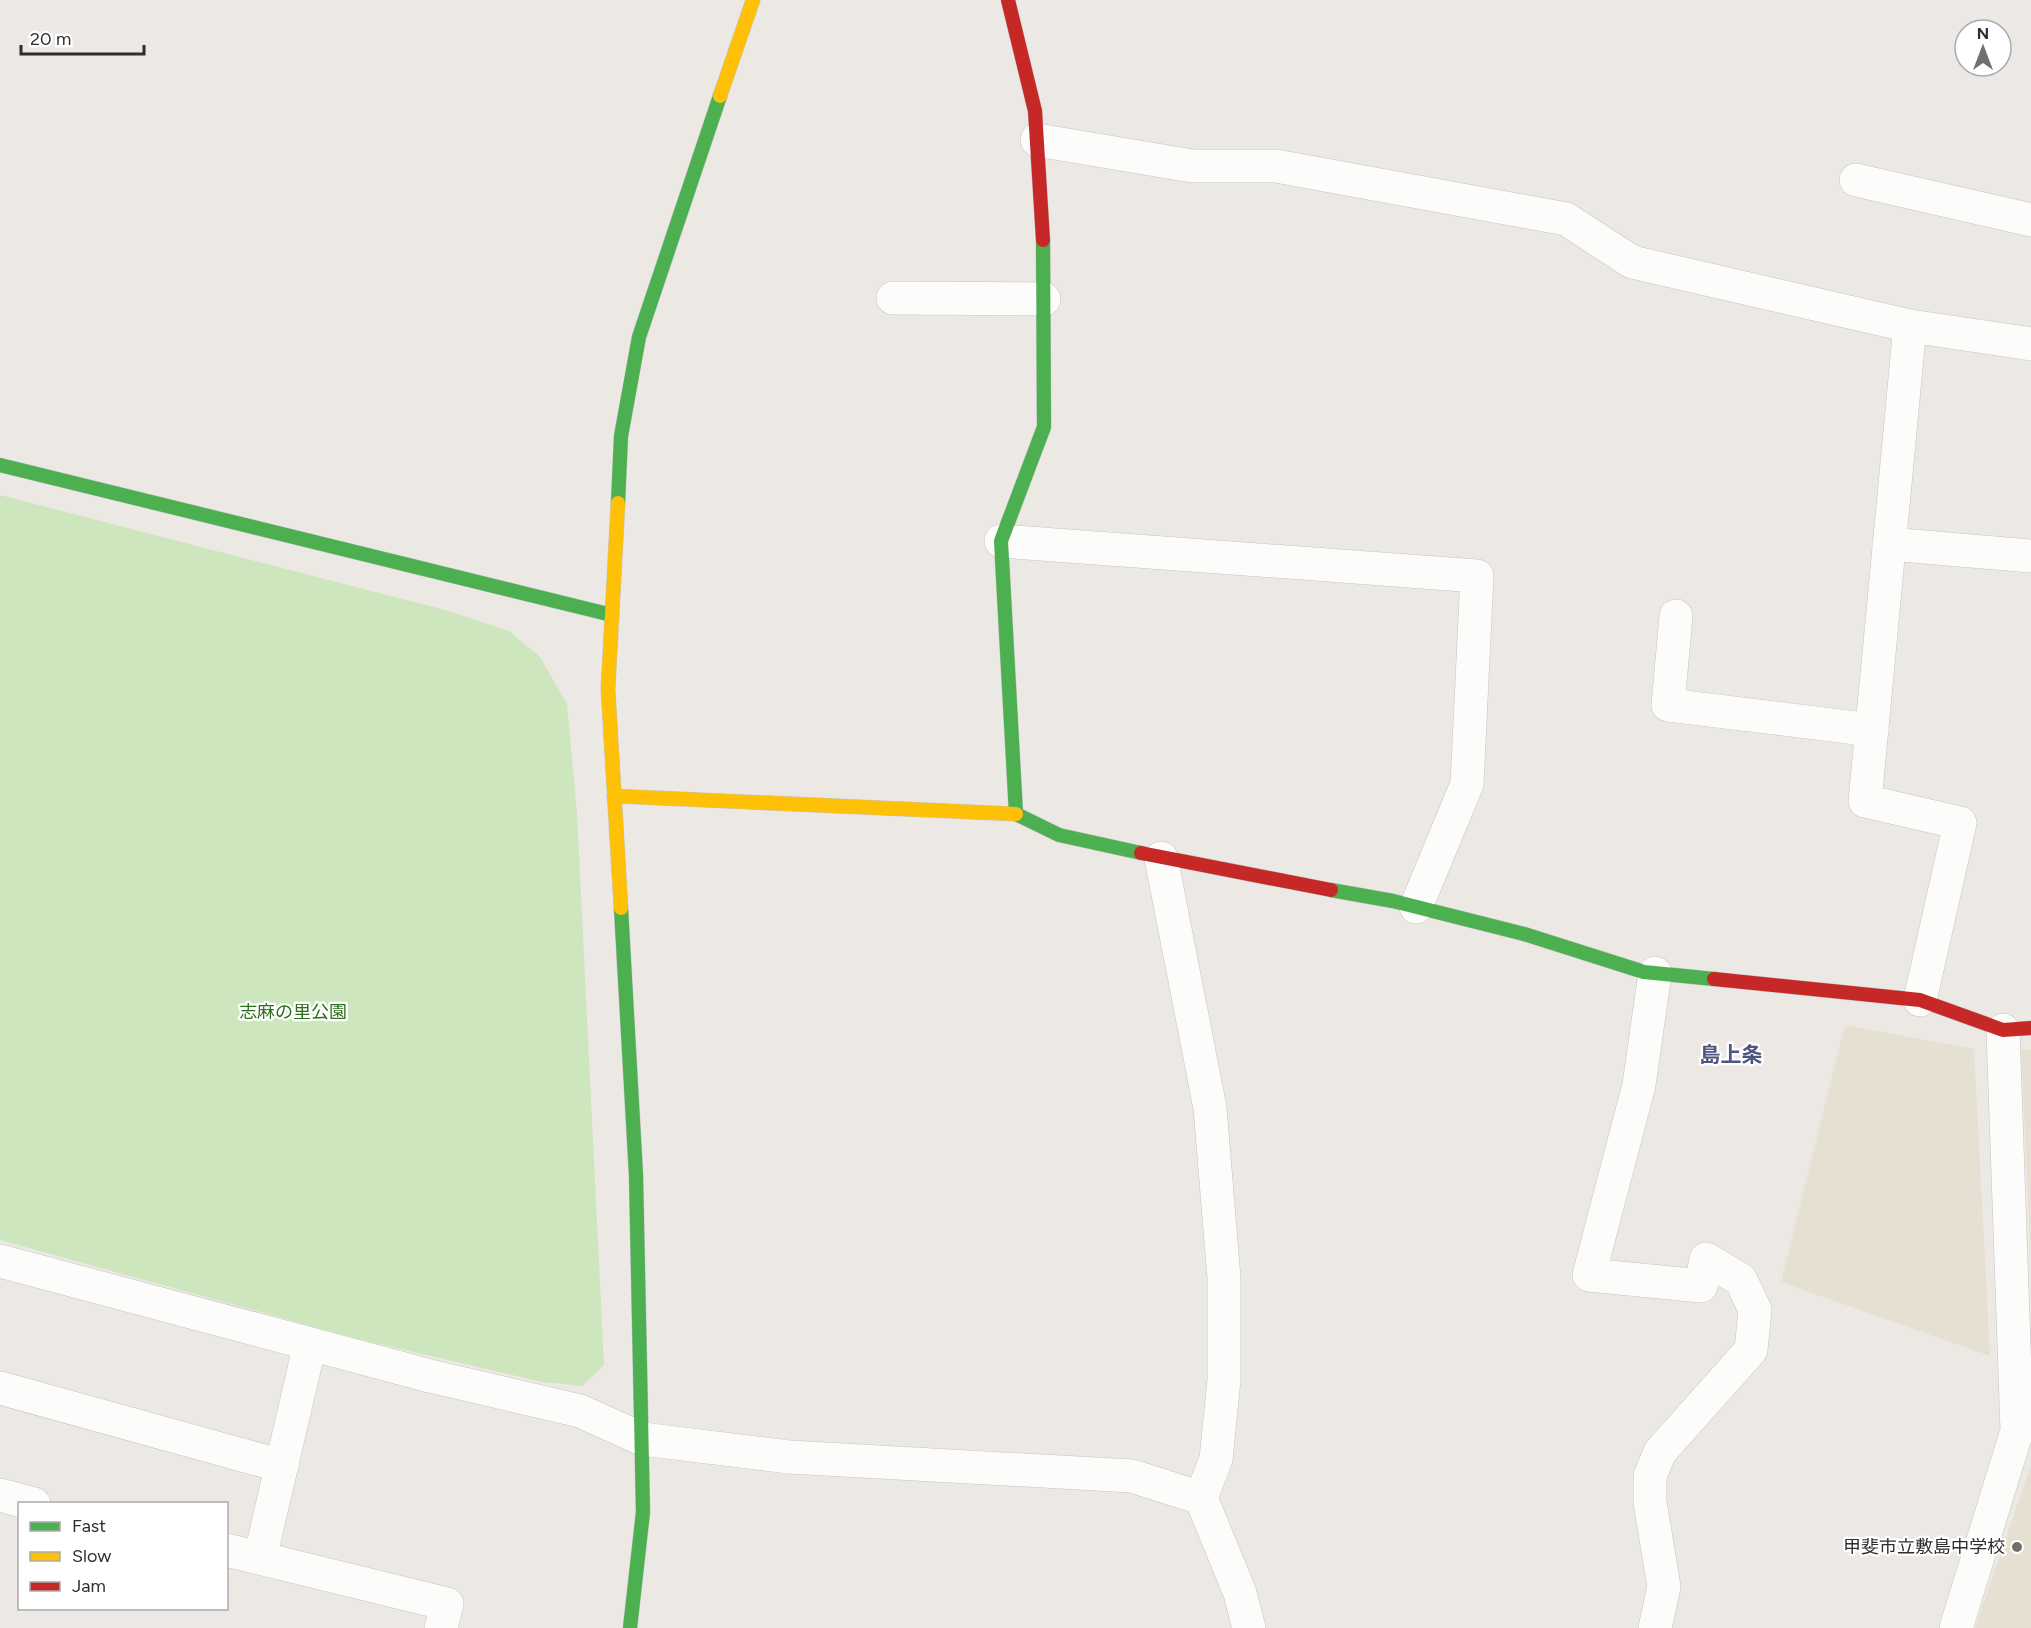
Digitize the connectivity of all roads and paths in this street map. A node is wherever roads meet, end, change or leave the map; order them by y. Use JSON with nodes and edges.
{"nodes":[{"id":1,"x":753,"y":0,"type":"edge"},
{"id":2,"x":1008,"y":0,"type":"edge"},
{"id":3,"x":1037,"y":140,"type":"junction"},
{"id":4,"x":1856,"y":180,"type":"dead end"},
{"id":5,"x":2031,"y":220,"type":"edge"},
{"id":6,"x":893,"y":298,"type":"dead end"},
{"id":7,"x":1044,"y":299,"type":"junction"},
{"id":8,"x":1910,"y":326,"type":"junction"},
{"id":9,"x":2031,"y":344,"type":"edge"},
{"id":10,"x":0,"y":465,"type":"edge"},
{"id":11,"x":1001,"y":541,"type":"junction"},
{"id":12,"x":1889,"y":544,"type":"junction"},
{"id":13,"x":2031,"y":556,"type":"edge"},
{"id":14,"x":612,"y":615,"type":"junction"},
{"id":15,"x":1676,"y":616,"type":"dead end"},
{"id":16,"x":1872,"y":730,"type":"junction"},
{"id":17,"x":614,"y":796,"type":"junction"},
{"id":18,"x":1016,"y":814,"type":"junction"},
{"id":19,"x":1161,"y":858,"type":"junction"},
{"id":20,"x":1416,"y":907,"type":"junction"},
{"id":21,"x":1655,"y":973,"type":"junction"},
{"id":22,"x":1920,"y":1000,"type":"junction"},
{"id":23,"x":2017,"y":1029,"type":"edge"},
{"id":24,"x":0,"y":1261,"type":"edge"},
{"id":25,"x":310,"y":1344,"type":"junction"},
{"id":26,"x":0,"y":1388,"type":"edge"},
{"id":27,"x":642,"y":1438,"type":"junction"},
{"id":28,"x":282,"y":1466,"type":"junction"},
{"id":29,"x":0,"y":1495,"type":"edge"},
{"id":30,"x":1201,"y":1498,"type":"junction"},
{"id":31,"x":30,"y":1502,"type":"edge"},
{"id":32,"x":228,"y":1550,"type":"edge"},
{"id":33,"x":260,"y":1558,"type":"junction"},
{"id":34,"x":441,"y":1628,"type":"edge"},
{"id":35,"x":630,"y":1628,"type":"edge"},
{"id":36,"x":1249,"y":1628,"type":"edge"},
{"id":37,"x":1655,"y":1628,"type":"edge"},
{"id":38,"x":1956,"y":1628,"type":"edge"}],
"edges":[{"from":1,"to":14,"type":"street"},
{"from":2,"to":3,"type":"street"},
{"from":3,"to":7,"type":"street"},
{"from":3,"to":8,"type":"street"},
{"from":4,"to":5,"type":"street"},
{"from":6,"to":7,"type":"street"},
{"from":7,"to":11,"type":"street"},
{"from":8,"to":9,"type":"street"},
{"from":8,"to":12,"type":"street"},
{"from":10,"to":14,"type":"street"},
{"from":11,"to":18,"type":"street"},
{"from":11,"to":20,"type":"street"},
{"from":12,"to":13,"type":"street"},
{"from":12,"to":16,"type":"street"},
{"from":14,"to":17,"type":"street"},
{"from":15,"to":16,"type":"street"},
{"from":16,"to":22,"type":"street"},
{"from":17,"to":18,"type":"street"},
{"from":17,"to":27,"type":"street"},
{"from":18,"to":19,"type":"street"},
{"from":19,"to":20,"type":"street"},
{"from":19,"to":30,"type":"street"},
{"from":20,"to":21,"type":"street"},
{"from":21,"to":22,"type":"street"},
{"from":21,"to":37,"type":"street"},
{"from":22,"to":23,"type":"street"},
{"from":23,"to":38,"type":"street"},
{"from":24,"to":25,"type":"street"},
{"from":25,"to":27,"type":"street"},
{"from":25,"to":28,"type":"street"},
{"from":26,"to":28,"type":"street"},
{"from":27,"to":30,"type":"street"},
{"from":27,"to":35,"type":"street"},
{"from":28,"to":33,"type":"street"},
{"from":29,"to":31,"type":"street"},
{"from":30,"to":36,"type":"street"},
{"from":32,"to":33,"type":"street"},
{"from":33,"to":34,"type":"street"}]}
